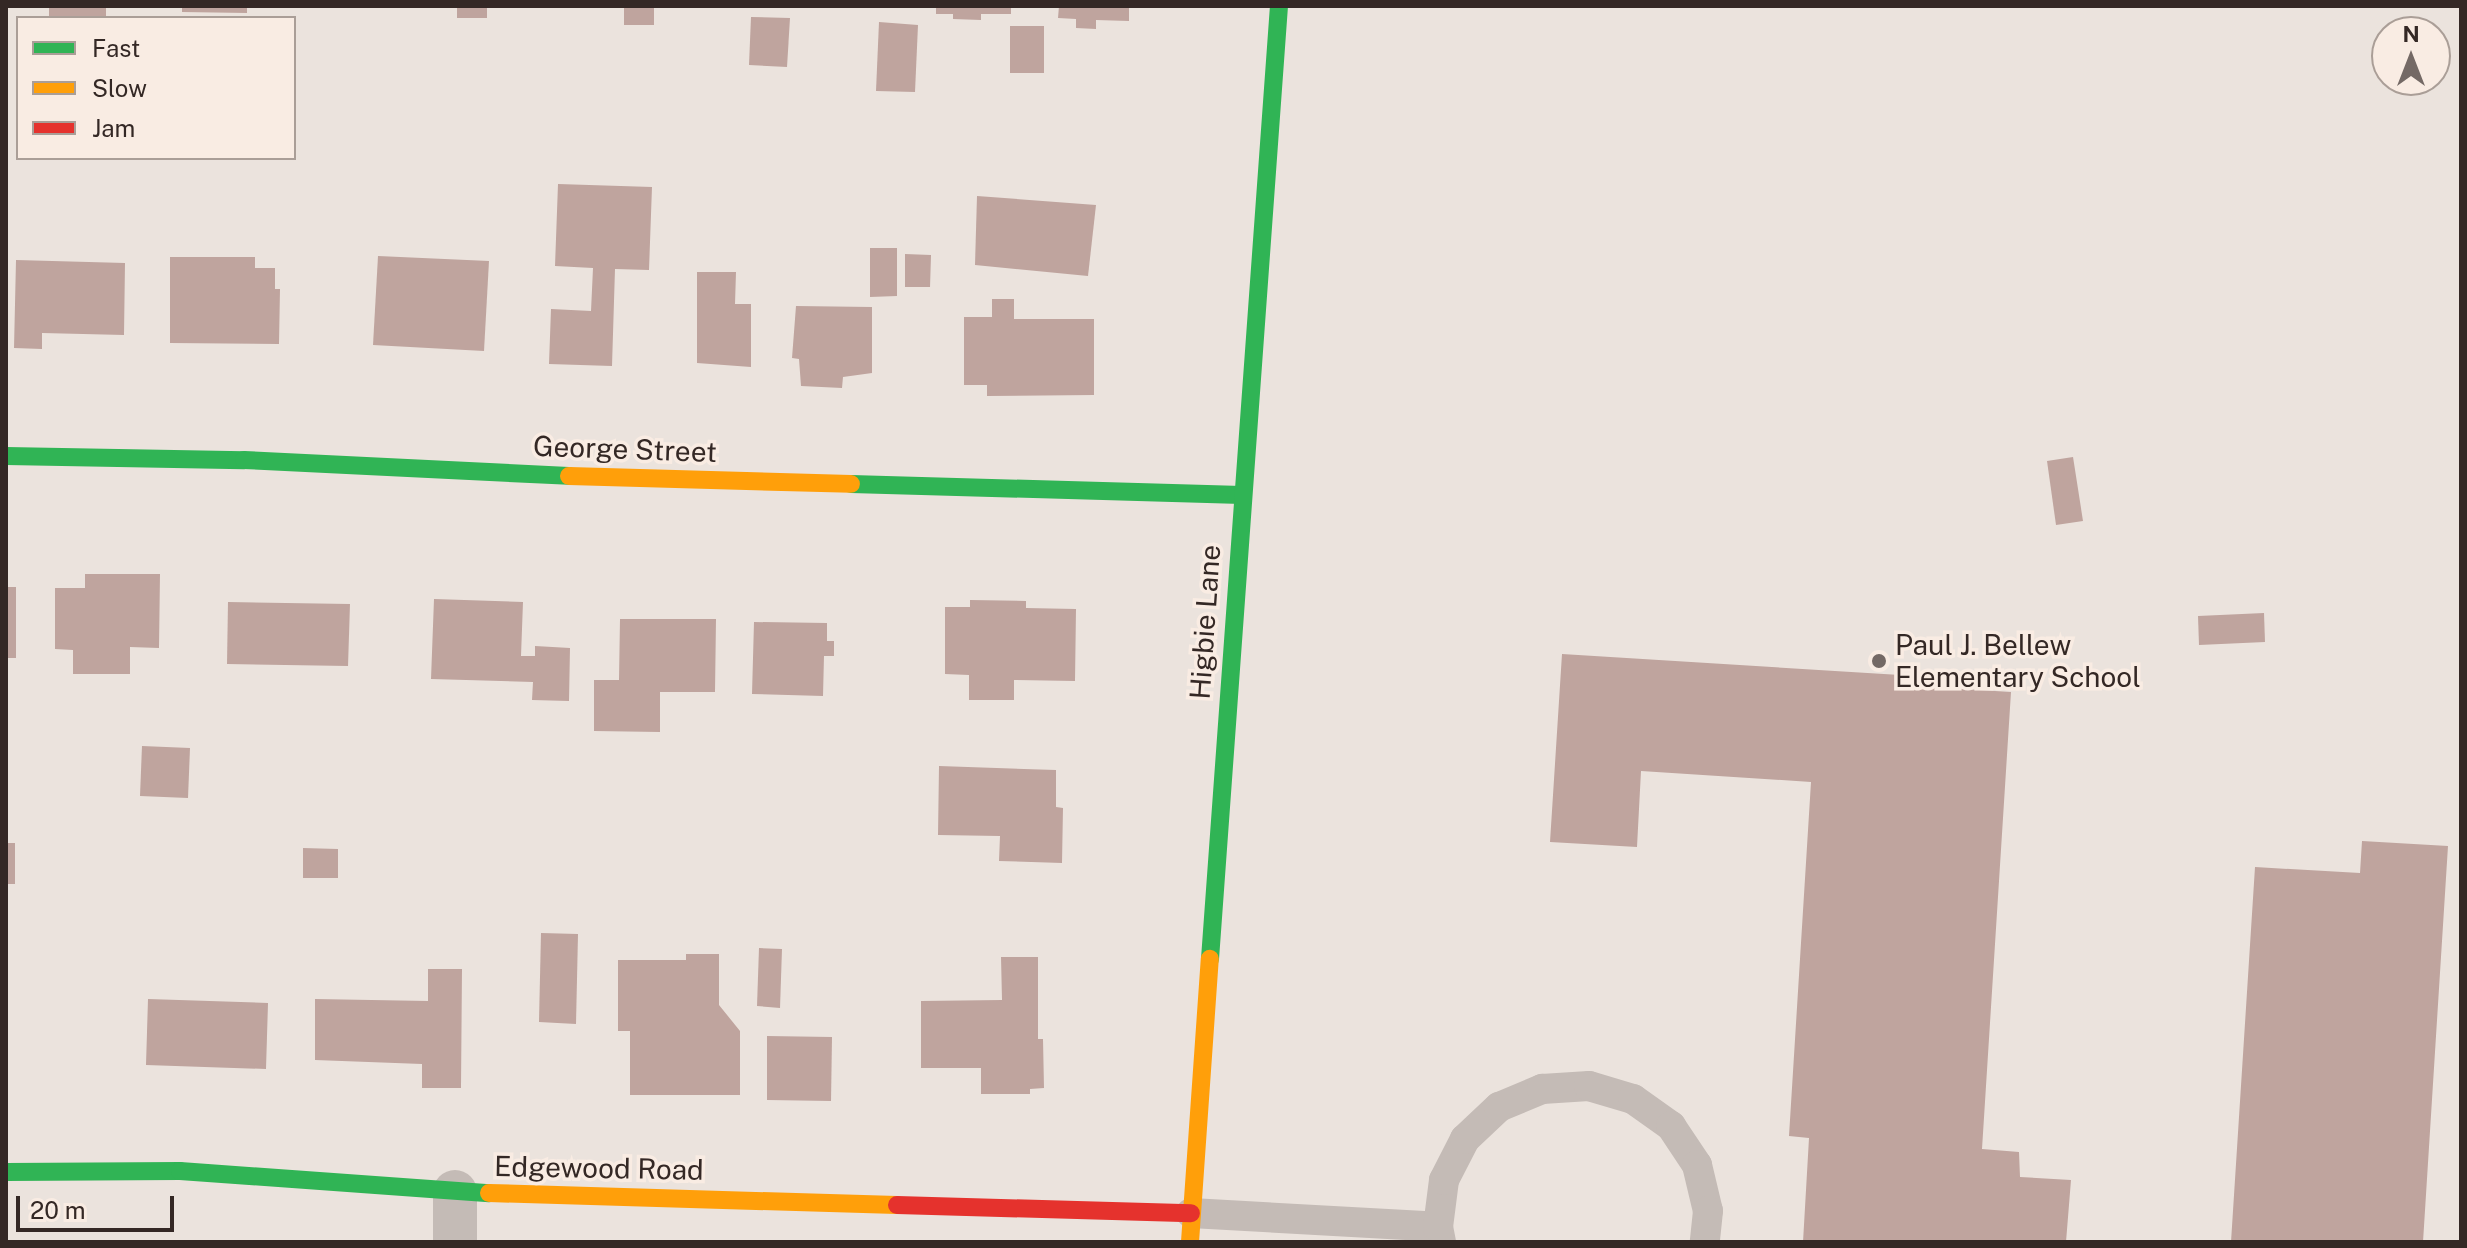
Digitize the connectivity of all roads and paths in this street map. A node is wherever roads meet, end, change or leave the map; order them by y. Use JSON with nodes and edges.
{"nodes":[{"id":1,"x":1279,"y":6,"type":"edge"},
{"id":2,"x":6,"y":456,"type":"edge"},
{"id":3,"x":1242,"y":495,"type":"junction"},
{"id":4,"x":6,"y":1172,"type":"edge"},
{"id":5,"x":455,"y":1192,"type":"junction"},
{"id":6,"x":1191,"y":1228,"type":"edge"},
{"id":7,"x":1334,"y":1231,"type":"edge"},
{"id":8,"x":1439,"y":1234,"type":"edge"},
{"id":9,"x":455,"y":1242,"type":"edge"},
{"id":10,"x":1705,"y":1242,"type":"edge"}],
"edges":[{"from":1,"to":3,"type":"street","name":"Higbie Lane"},
{"from":2,"to":3,"type":"street","name":"George Street"},
{"from":3,"to":6,"type":"street","name":"Higbie Lane"},
{"from":4,"to":5,"type":"street","name":"Edgewood Road"},
{"from":5,"to":6,"type":"street","name":"Edgewood Road"},
{"from":5,"to":9,"type":"street"},
{"from":6,"to":7,"type":"lane"},
{"from":7,"to":8,"type":"lane"},
{"from":8,"to":10,"type":"lane"}]}
